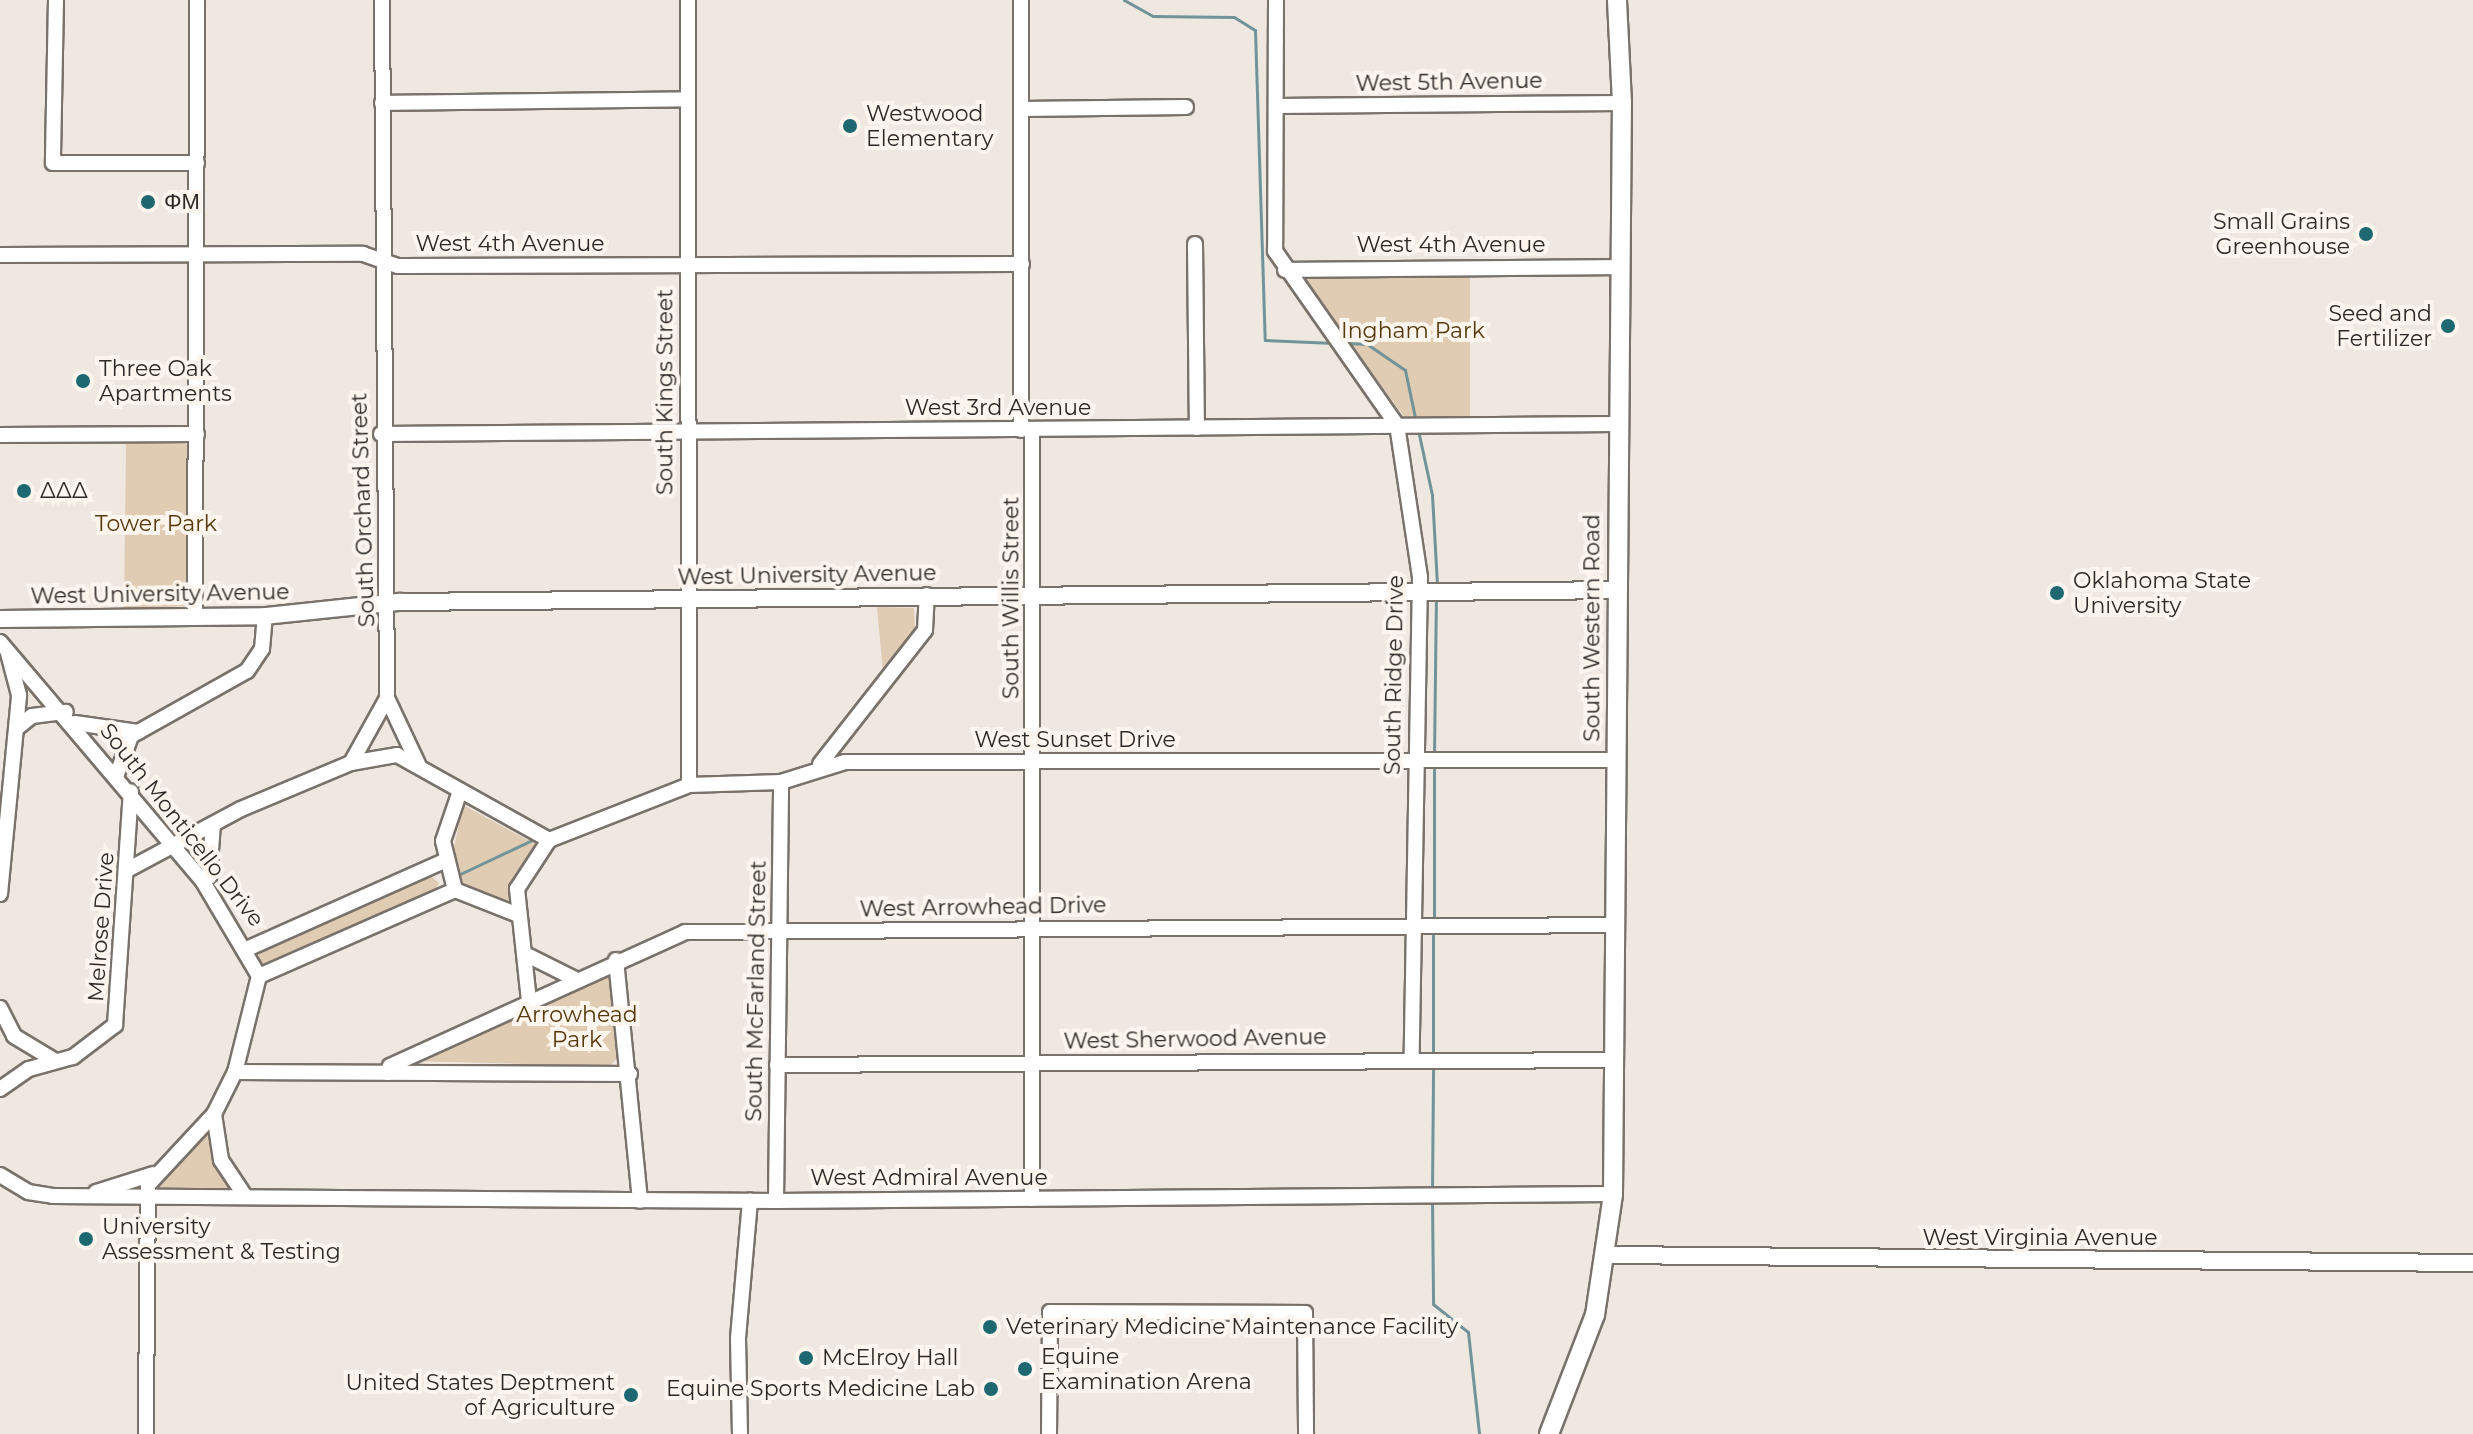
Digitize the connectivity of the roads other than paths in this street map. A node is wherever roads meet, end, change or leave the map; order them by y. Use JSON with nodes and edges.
{"nodes":[{"id":1,"x":56,"y":0,"type":"edge"},
{"id":2,"x":197,"y":0,"type":"edge"},
{"id":3,"x":382,"y":0,"type":"edge"},
{"id":4,"x":688,"y":0,"type":"edge"},
{"id":5,"x":1021,"y":0,"type":"edge"},
{"id":6,"x":1276,"y":0,"type":"edge"},
{"id":7,"x":1617,"y":0,"type":"edge"},
{"id":8,"x":688,"y":99,"type":"junction"},
{"id":9,"x":382,"y":103,"type":"junction"},
{"id":10,"x":1622,"y":103,"type":"junction"},
{"id":11,"x":1276,"y":106,"type":"junction"},
{"id":12,"x":1186,"y":107,"type":"dead end"},
{"id":13,"x":1022,"y":109,"type":"junction"},
{"id":14,"x":197,"y":163,"type":"junction"},
{"id":15,"x":1195,"y":244,"type":"dead end"},
{"id":16,"x":0,"y":255,"type":"edge"},
{"id":17,"x":197,"y":255,"type":"junction"},
{"id":18,"x":382,"y":263,"type":"junction"},
{"id":19,"x":1022,"y":264,"type":"junction"},
{"id":20,"x":688,"y":266,"type":"junction"},
{"id":21,"x":1619,"y":267,"type":"junction"},
{"id":22,"x":1285,"y":270,"type":"junction"},
{"id":23,"x":1616,"y":424,"type":"junction"},
{"id":24,"x":1397,"y":425,"type":"junction"},
{"id":25,"x":1197,"y":428,"type":"junction"},
{"id":26,"x":1026,"y":430,"type":"junction"},
{"id":27,"x":687,"y":432,"type":"junction"},
{"id":28,"x":197,"y":434,"type":"junction"},
{"id":29,"x":381,"y":434,"type":"junction"},
{"id":30,"x":0,"y":435,"type":"edge"},
{"id":31,"x":1616,"y":590,"type":"junction"},
{"id":32,"x":1431,"y":591,"type":"junction"},
{"id":33,"x":927,"y":595,"type":"junction"},
{"id":34,"x":1032,"y":595,"type":"junction"},
{"id":35,"x":685,"y":598,"type":"junction"},
{"id":36,"x":389,"y":602,"type":"junction"},
{"id":37,"x":265,"y":616,"type":"junction"},
{"id":38,"x":195,"y":617,"type":"junction"},
{"id":39,"x":0,"y":619,"type":"edge"},
{"id":40,"x":4,"y":647,"type":"edge"},
{"id":41,"x":387,"y":698,"type":"junction"},
{"id":42,"x":71,"y":718,"type":"junction"},
{"id":43,"x":17,"y":728,"type":"junction"},
{"id":44,"x":138,"y":732,"type":"junction"},
{"id":45,"x":1616,"y":760,"type":"junction"},
{"id":46,"x":1414,"y":761,"type":"junction"},
{"id":47,"x":351,"y":763,"type":"junction"},
{"id":48,"x":1034,"y":763,"type":"junction"},
{"id":49,"x":418,"y":764,"type":"junction"},
{"id":50,"x":820,"y":764,"type":"junction"},
{"id":51,"x":117,"y":774,"type":"junction"},
{"id":52,"x":781,"y":782,"type":"junction"},
{"id":53,"x":689,"y":785,"type":"junction"},
{"id":54,"x":460,"y":791,"type":"junction"},
{"id":55,"x":131,"y":792,"type":"junction"},
{"id":56,"x":213,"y":824,"type":"junction"},
{"id":57,"x":549,"y":840,"type":"junction"},
{"id":58,"x":174,"y":845,"type":"junction"},
{"id":59,"x":444,"y":861,"type":"junction"},
{"id":60,"x":129,"y":869,"type":"junction"},
{"id":61,"x":202,"y":880,"type":"junction"},
{"id":62,"x":455,"y":890,"type":"junction"},
{"id":63,"x":0,"y":894,"type":"edge"},
{"id":64,"x":516,"y":914,"type":"junction"},
{"id":65,"x":1427,"y":924,"type":"junction"},
{"id":66,"x":1615,"y":925,"type":"junction"},
{"id":67,"x":1034,"y":929,"type":"junction"},
{"id":68,"x":778,"y":931,"type":"junction"},
{"id":69,"x":249,"y":948,"type":"junction"},
{"id":70,"x":529,"y":956,"type":"junction"},
{"id":71,"x":616,"y":960,"type":"junction"},
{"id":72,"x":259,"y":976,"type":"junction"},
{"id":73,"x":575,"y":979,"type":"junction"},
{"id":74,"x":529,"y":1001,"type":"junction"},
{"id":75,"x":0,"y":1008,"type":"edge"},
{"id":76,"x":1426,"y":1057,"type":"junction"},
{"id":77,"x":54,"y":1060,"type":"junction"},
{"id":78,"x":1614,"y":1060,"type":"junction"},
{"id":79,"x":777,"y":1065,"type":"junction"},
{"id":80,"x":1033,"y":1065,"type":"junction"},
{"id":81,"x":235,"y":1072,"type":"junction"},
{"id":82,"x":388,"y":1073,"type":"junction"},
{"id":83,"x":630,"y":1074,"type":"junction"},
{"id":84,"x":0,"y":1089,"type":"edge"},
{"id":85,"x":214,"y":1114,"type":"junction"},
{"id":86,"x":153,"y":1174,"type":"junction"},
{"id":87,"x":0,"y":1175,"type":"edge"},
{"id":88,"x":1613,"y":1194,"type":"junction"},
{"id":89,"x":84,"y":1196,"type":"junction"},
{"id":90,"x":245,"y":1196,"type":"junction"},
{"id":91,"x":147,"y":1197,"type":"junction"},
{"id":92,"x":1032,"y":1199,"type":"junction"},
{"id":93,"x":640,"y":1201,"type":"junction"},
{"id":94,"x":750,"y":1201,"type":"junction"},
{"id":95,"x":776,"y":1201,"type":"junction"},
{"id":96,"x":1607,"y":1255,"type":"junction"},
{"id":97,"x":2473,"y":1263,"type":"edge"},
{"id":98,"x":146,"y":1434,"type":"edge"},
{"id":99,"x":740,"y":1434,"type":"edge"},
{"id":100,"x":1049,"y":1434,"type":"edge"},
{"id":101,"x":1306,"y":1434,"type":"edge"},
{"id":102,"x":1549,"y":1434,"type":"edge"}],
"edges":[{"from":1,"to":14,"type":"street"},
{"from":2,"to":14,"type":"street"},
{"from":3,"to":9,"type":"street","name":"South Orchard Street"},
{"from":4,"to":8,"type":"street","name":"South Kings Street"},
{"from":5,"to":13,"type":"street","name":"South Willis Street"},
{"from":6,"to":11,"type":"street","name":"South Ridge Drive"},
{"from":7,"to":10,"type":"main road","name":"South Western Road"},
{"from":8,"to":9,"type":"street"},
{"from":8,"to":20,"type":"street","name":"South Kings Street"},
{"from":9,"to":18,"type":"street","name":"South Orchard Street"},
{"from":10,"to":11,"type":"street","name":"West 5th Avenue"},
{"from":10,"to":21,"type":"main road","name":"South Western Road"},
{"from":11,"to":22,"type":"street","name":"South Ridge Drive"},
{"from":12,"to":13,"type":"street"},
{"from":13,"to":19,"type":"street","name":"South Willis Street"},
{"from":14,"to":17,"type":"street"},
{"from":15,"to":25,"type":"street"},
{"from":16,"to":17,"type":"street","name":"West 4th Avenue"},
{"from":17,"to":18,"type":"street","name":"West 4th Avenue"},
{"from":17,"to":28,"type":"street"},
{"from":18,"to":20,"type":"street","name":"West 4th Avenue"},
{"from":18,"to":29,"type":"street","name":"South Orchard Street"},
{"from":19,"to":20,"type":"street","name":"West 4th Avenue"},
{"from":19,"to":26,"type":"street","name":"South Willis Street"},
{"from":20,"to":27,"type":"street","name":"South Kings Street"},
{"from":21,"to":22,"type":"street","name":"West 4th Avenue"},
{"from":21,"to":23,"type":"main road","name":"South Western Road"},
{"from":22,"to":24,"type":"street","name":"South Ridge Drive"},
{"from":23,"to":24,"type":"street","name":"West 3rd Avenue"},
{"from":23,"to":31,"type":"main road","name":"South Western Road"},
{"from":24,"to":25,"type":"street","name":"West 3rd Avenue"},
{"from":24,"to":32,"type":"street","name":"South Ridge Drive"},
{"from":25,"to":26,"type":"street","name":"West 3rd Avenue"},
{"from":26,"to":27,"type":"street","name":"West 3rd Avenue"},
{"from":26,"to":34,"type":"street","name":"South Willis Street"},
{"from":27,"to":29,"type":"street","name":"West 3rd Avenue"},
{"from":27,"to":35,"type":"street","name":"South Kings Street"},
{"from":28,"to":30,"type":"street"},
{"from":28,"to":38,"type":"street"},
{"from":29,"to":36,"type":"street","name":"South Orchard Street"},
{"from":31,"to":32,"type":"street","name":"West University Avenue"},
{"from":31,"to":45,"type":"main road","name":"South Western Road"},
{"from":32,"to":34,"type":"street","name":"West University Avenue"},
{"from":32,"to":46,"type":"street","name":"South Ridge Drive"},
{"from":33,"to":34,"type":"street","name":"West University Avenue"},
{"from":33,"to":35,"type":"street","name":"West University Avenue"},
{"from":33,"to":50,"type":"street"},
{"from":34,"to":48,"type":"street","name":"South Willis Street"},
{"from":35,"to":36,"type":"street","name":"West University Avenue"},
{"from":35,"to":53,"type":"street","name":"South Kings Street"},
{"from":36,"to":37,"type":"street","name":"West University Avenue"},
{"from":36,"to":41,"type":"street","name":"South Orchard Street"},
{"from":37,"to":38,"type":"street","name":"West University Avenue"},
{"from":37,"to":44,"type":"street"},
{"from":38,"to":39,"type":"street","name":"West University Avenue"},
{"from":40,"to":42,"type":"street","name":"South Monticello Drive"},
{"from":40,"to":43,"type":"street"},
{"from":41,"to":47,"type":"street","name":"South Orchard Street"},
{"from":41,"to":49,"type":"street"},
{"from":42,"to":43,"type":"street"},
{"from":42,"to":44,"type":"street"},
{"from":42,"to":51,"type":"street","name":"South Monticello Drive"},
{"from":43,"to":63,"type":"street"},
{"from":44,"to":51,"type":"street"},
{"from":45,"to":46,"type":"street","name":"West Sunset Drive"},
{"from":45,"to":66,"type":"main road","name":"South Western Road"},
{"from":46,"to":48,"type":"street","name":"West Sunset Drive"},
{"from":46,"to":65,"type":"street","name":"South Ridge Drive"},
{"from":47,"to":49,"type":"street"},
{"from":47,"to":56,"type":"street"},
{"from":48,"to":50,"type":"street","name":"West Sunset Drive"},
{"from":48,"to":67,"type":"street","name":"South Willis Street"},
{"from":49,"to":54,"type":"street"},
{"from":50,"to":52,"type":"street","name":"West Sunset Drive"},
{"from":51,"to":55,"type":"street","name":"South Monticello Drive"},
{"from":52,"to":53,"type":"street","name":"West Sunset Drive"},
{"from":52,"to":68,"type":"street","name":"South McFarland Street"},
{"from":53,"to":57,"type":"street","name":"West Sunset Drive"},
{"from":54,"to":57,"type":"street"},
{"from":54,"to":59,"type":"street"},
{"from":55,"to":58,"type":"street","name":"South Monticello Drive"},
{"from":55,"to":60,"type":"street","name":"Melrose Drive"},
{"from":56,"to":58,"type":"street"},
{"from":56,"to":61,"type":"street"},
{"from":57,"to":64,"type":"street"},
{"from":58,"to":60,"type":"street"},
{"from":58,"to":61,"type":"street","name":"South Monticello Drive"},
{"from":59,"to":62,"type":"street"},
{"from":59,"to":69,"type":"street"},
{"from":60,"to":77,"type":"street","name":"Melrose Drive"},
{"from":61,"to":69,"type":"street","name":"South Monticello Drive"},
{"from":62,"to":64,"type":"street"},
{"from":62,"to":72,"type":"street"},
{"from":64,"to":70,"type":"street"},
{"from":65,"to":66,"type":"street","name":"West Arrowhead Drive"},
{"from":65,"to":67,"type":"street","name":"West Arrowhead Drive"},
{"from":65,"to":76,"type":"street","name":"South Ridge Drive"},
{"from":66,"to":78,"type":"main road","name":"South Western Road"},
{"from":67,"to":68,"type":"street","name":"West Arrowhead Drive"},
{"from":67,"to":80,"type":"street","name":"South Willis Street"},
{"from":68,"to":71,"type":"street","name":"West Arrowhead Drive"},
{"from":68,"to":79,"type":"street","name":"South McFarland Street"},
{"from":69,"to":72,"type":"street","name":"South Monticello Drive"},
{"from":70,"to":73,"type":"street"},
{"from":70,"to":74,"type":"street"},
{"from":71,"to":73,"type":"street","name":"West Arrowhead Drive"},
{"from":71,"to":83,"type":"street"},
{"from":72,"to":81,"type":"street"},
{"from":73,"to":74,"type":"street","name":"West Arrowhead Drive"},
{"from":74,"to":82,"type":"street","name":"West Arrowhead Drive"},
{"from":75,"to":77,"type":"street"},
{"from":76,"to":78,"type":"street","name":"West Sherwood Avenue"},
{"from":76,"to":80,"type":"street","name":"West Sherwood Avenue"},
{"from":77,"to":84,"type":"street","name":"Melrose Drive"},
{"from":78,"to":88,"type":"main road","name":"South Western Road"},
{"from":79,"to":80,"type":"street","name":"West Sherwood Avenue"},
{"from":79,"to":95,"type":"street","name":"South McFarland Street"},
{"from":80,"to":92,"type":"street","name":"South Willis Street"},
{"from":81,"to":82,"type":"street"},
{"from":81,"to":85,"type":"street"},
{"from":82,"to":83,"type":"street"},
{"from":83,"to":93,"type":"street"},
{"from":85,"to":86,"type":"street"},
{"from":85,"to":90,"type":"street"},
{"from":86,"to":89,"type":"street"},
{"from":86,"to":91,"type":"street"},
{"from":87,"to":89,"type":"street"},
{"from":88,"to":92,"type":"street","name":"West Admiral Avenue"},
{"from":88,"to":96,"type":"main road","name":"South Western Road"},
{"from":89,"to":91,"type":"street"},
{"from":90,"to":91,"type":"street","name":"West Admiral Avenue"},
{"from":90,"to":93,"type":"street","name":"West Admiral Avenue"},
{"from":91,"to":98,"type":"street"},
{"from":92,"to":95,"type":"street","name":"West Admiral Avenue"},
{"from":93,"to":94,"type":"street","name":"West Admiral Avenue"},
{"from":94,"to":95,"type":"street","name":"West Admiral Avenue"},
{"from":94,"to":99,"type":"street"},
{"from":96,"to":97,"type":"street","name":"West Virginia Avenue"},
{"from":96,"to":102,"type":"main road","name":"South Western Road"},
{"from":100,"to":101,"type":"street"}]}
